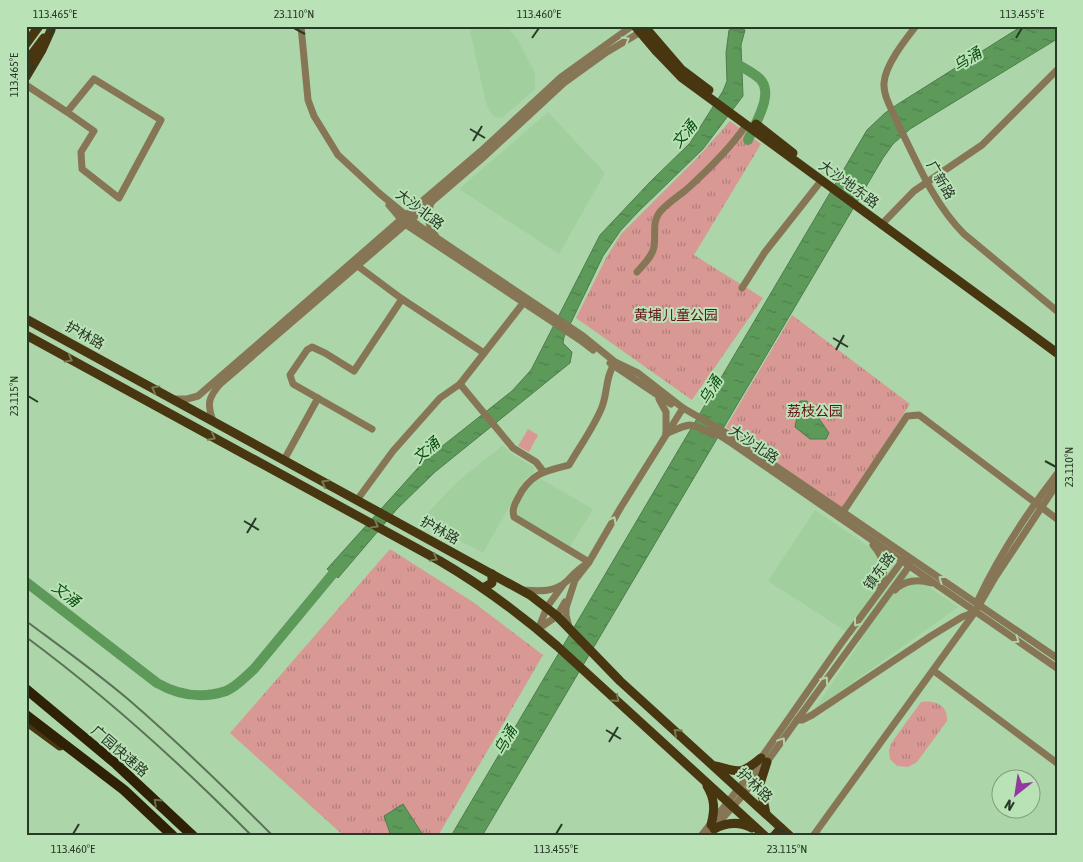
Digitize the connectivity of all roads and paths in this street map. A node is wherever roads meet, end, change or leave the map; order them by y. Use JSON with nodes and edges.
{"nodes":[{"id":1,"x":39,"y":26,"type":"edge"},
{"id":2,"x":302,"y":26,"type":"edge"},
{"id":3,"x":916,"y":26,"type":"edge"},
{"id":4,"x":52,"y":28,"type":"edge"},
{"id":5,"x":641,"y":28,"type":"edge"},
{"id":6,"x":26,"y":44,"type":"edge"},
{"id":7,"x":26,"y":62,"type":"edge"},
{"id":8,"x":1057,"y":70,"type":"edge"},
{"id":9,"x":26,"y":76,"type":"edge"},
{"id":10,"x":26,"y":86,"type":"edge"},
{"id":11,"x":712,"y":95,"type":"junction"},
{"id":12,"x":67,"y":112,"type":"junction"},
{"id":13,"x":746,"y":124,"type":"junction"},
{"id":14,"x":759,"y":130,"type":"junction"},
{"id":15,"x":821,"y":181,"type":"junction"},
{"id":16,"x":927,"y":182,"type":"junction"},
{"id":17,"x":831,"y":184,"type":"junction"},
{"id":18,"x":431,"y":202,"type":"junction"},
{"id":19,"x":405,"y":220,"type":"junction"},
{"id":20,"x":883,"y":223,"type":"junction"},
{"id":21,"x":437,"y":237,"type":"junction"},
{"id":22,"x":354,"y":264,"type":"junction"},
{"id":23,"x":637,"y":272,"type":"dead end"},
{"id":24,"x":742,"y":288,"type":"dead end"},
{"id":25,"x":402,"y":299,"type":"junction"},
{"id":26,"x":524,"y":302,"type":"junction"},
{"id":27,"x":542,"y":311,"type":"junction"},
{"id":28,"x":1057,"y":311,"type":"edge"},
{"id":29,"x":26,"y":318,"type":"edge"},
{"id":30,"x":26,"y":335,"type":"edge"},
{"id":31,"x":1057,"y":347,"type":"edge"},
{"id":32,"x":484,"y":354,"type":"junction"},
{"id":33,"x":1057,"y":354,"type":"edge"},
{"id":34,"x":614,"y":363,"type":"junction"},
{"id":35,"x":460,"y":384,"type":"junction"},
{"id":36,"x":656,"y":394,"type":"junction"},
{"id":37,"x":318,"y":398,"type":"junction"},
{"id":38,"x":173,"y":400,"type":"junction"},
{"id":39,"x":682,"y":410,"type":"junction"},
{"id":40,"x":693,"y":419,"type":"junction"},
{"id":41,"x":213,"y":421,"type":"junction"},
{"id":42,"x":372,"y":429,"type":"dead end"},
{"id":43,"x":666,"y":434,"type":"junction"},
{"id":44,"x":284,"y":460,"type":"junction"},
{"id":45,"x":543,"y":471,"type":"junction"},
{"id":46,"x":1057,"y":474,"type":"edge"},
{"id":47,"x":1057,"y":484,"type":"edge"},
{"id":48,"x":357,"y":500,"type":"junction"},
{"id":49,"x":1038,"y":505,"type":"junction"},
{"id":50,"x":843,"y":512,"type":"junction"},
{"id":51,"x":1057,"y":519,"type":"edge"},
{"id":52,"x":868,"y":538,"type":"junction"},
{"id":53,"x":904,"y":558,"type":"junction"},
{"id":54,"x":589,"y":562,"type":"junction"},
{"id":55,"x":910,"y":566,"type":"junction"},
{"id":56,"x":492,"y":574,"type":"junction"},
{"id":57,"x":566,"y":581,"type":"junction"},
{"id":58,"x":933,"y":583,"type":"junction"},
{"id":59,"x":483,"y":588,"type":"junction"},
{"id":60,"x":520,"y":590,"type":"junction"},
{"id":61,"x":571,"y":593,"type":"junction"},
{"id":62,"x":876,"y":598,"type":"junction"},
{"id":63,"x":885,"y":600,"type":"junction"},
{"id":64,"x":979,"y":604,"type":"junction"},
{"id":65,"x":547,"y":607,"type":"junction"},
{"id":66,"x":975,"y":612,"type":"junction"},
{"id":67,"x":557,"y":616,"type":"junction"},
{"id":68,"x":569,"y":628,"type":"junction"},
{"id":69,"x":538,"y":630,"type":"junction"},
{"id":70,"x":1057,"y":658,"type":"edge"},
{"id":71,"x":1057,"y":668,"type":"edge"},
{"id":72,"x":934,"y":671,"type":"junction"},
{"id":73,"x":26,"y":689,"type":"edge"},
{"id":74,"x":26,"y":715,"type":"edge"},
{"id":75,"x":797,"y":720,"type":"junction"},
{"id":76,"x":26,"y":721,"type":"edge"},
{"id":77,"x":697,"y":750,"type":"junction"},
{"id":78,"x":764,"y":760,"type":"junction"},
{"id":79,"x":686,"y":763,"type":"junction"},
{"id":80,"x":1057,"y":763,"type":"edge"},
{"id":81,"x":713,"y":765,"type":"junction"},
{"id":82,"x":98,"y":770,"type":"junction"},
{"id":83,"x":703,"y":780,"type":"junction"},
{"id":84,"x":741,"y":792,"type":"junction"},
{"id":85,"x":731,"y":805,"type":"junction"},
{"id":86,"x":766,"y":815,"type":"junction"},
{"id":87,"x":712,"y":827,"type":"junction"},
{"id":88,"x":781,"y":828,"type":"junction"},
{"id":89,"x":764,"y":835,"type":"edge"},
{"id":90,"x":173,"y":836,"type":"edge"},
{"id":91,"x":193,"y":836,"type":"edge"},
{"id":92,"x":702,"y":836,"type":"edge"},
{"id":93,"x":707,"y":836,"type":"edge"},
{"id":94,"x":774,"y":836,"type":"edge"},
{"id":95,"x":790,"y":836,"type":"edge"},
{"id":96,"x":813,"y":836,"type":"edge"}],
"edges":[{"from":1,"to":6,"type":"main road"},
{"from":2,"to":19,"type":"street","name":"大沙北路"},
{"from":3,"to":16,"type":"street","name":"广新路"},
{"from":4,"to":7,"type":"main road"},
{"from":4,"to":9,"type":"main road"},
{"from":5,"to":11,"type":"main road","name":"大沙地东路"},
{"from":18,"to":5,"type":"street","one_way":true},
{"from":5,"to":19,"type":"street"},
{"from":8,"to":16,"type":"street"},
{"from":10,"to":12,"type":"street"},
{"from":11,"to":13,"type":"main road","name":"大沙地东路"},
{"from":11,"to":14,"type":"main road","name":"大沙地东路"},
{"from":12,"to":12,"type":"street"},
{"from":13,"to":14,"type":"main road","name":"大沙地东路"},
{"from":13,"to":23,"type":"street"},
{"from":14,"to":15,"type":"main road","name":"大沙地东路"},
{"from":14,"to":17,"type":"main road","name":"大沙地东路"},
{"from":15,"to":17,"type":"main road","name":"大沙地东路"},
{"from":15,"to":24,"type":"street"},
{"from":16,"to":20,"type":"street"},
{"from":16,"to":28,"type":"street","name":"广新路"},
{"from":17,"to":20,"type":"main road","name":"大沙地东路"},
{"from":18,"to":19,"type":"street"},
{"from":18,"to":21,"type":"street"},
{"from":19,"to":21,"type":"street","name":"大沙北路"},
{"from":19,"to":22,"type":"street"},
{"from":19,"to":26,"type":"street","name":"大沙北路"},
{"from":20,"to":31,"type":"main road","name":"大沙地东路"},
{"from":20,"to":33,"type":"main road","name":"大沙地东路"},
{"from":21,"to":27,"type":"street","name":"大沙北路"},
{"from":22,"to":25,"type":"street"},
{"from":22,"to":38,"type":"street"},
{"from":22,"to":41,"type":"street"},
{"from":25,"to":32,"type":"street"},
{"from":25,"to":37,"type":"street"},
{"from":26,"to":27,"type":"street","name":"大沙北路"},
{"from":26,"to":32,"type":"street"},
{"from":27,"to":34,"type":"street","name":"大沙北路"},
{"from":27,"to":34,"type":"street","name":"大沙北路"},
{"from":38,"to":29,"type":"main road","name":"护林路","one_way":true},
{"from":30,"to":59,"type":"main road","name":"护林路","one_way":true},
{"from":32,"to":35,"type":"street"},
{"from":34,"to":36,"type":"street","name":"大沙北路"},
{"from":34,"to":39,"type":"street","name":"大沙北路"},
{"from":34,"to":45,"type":"street"},
{"from":35,"to":45,"type":"street"},
{"from":35,"to":48,"type":"street"},
{"from":36,"to":39,"type":"street","name":"大沙北路"},
{"from":36,"to":43,"type":"street"},
{"from":37,"to":42,"type":"street"},
{"from":37,"to":44,"type":"street"},
{"from":38,"to":41,"type":"main road","name":"护林路"},
{"from":39,"to":40,"type":"street","name":"大沙北路"},
{"from":39,"to":43,"type":"street"},
{"from":40,"to":43,"type":"street"},
{"from":40,"to":50,"type":"street","name":"大沙北路"},
{"from":40,"to":52,"type":"street","name":"大沙北路"},
{"from":41,"to":44,"type":"main road","name":"护林路"},
{"from":54,"to":43,"type":"street","one_way":true},
{"from":48,"to":44,"type":"main road","name":"护林路","one_way":true},
{"from":45,"to":54,"type":"street"},
{"from":46,"to":49,"type":"street"},
{"from":47,"to":49,"type":"street"},
{"from":48,"to":56,"type":"main road","name":"护林路"},
{"from":49,"to":50,"type":"street"},
{"from":49,"to":51,"type":"street"},
{"from":49,"to":64,"type":"street"},
{"from":50,"to":53,"type":"street","name":"大沙北路"},
{"from":52,"to":53,"type":"street","name":"大沙北路"},
{"from":52,"to":62,"type":"street"},
{"from":53,"to":55,"type":"street","name":"镇东路"},
{"from":53,"to":62,"type":"street","name":"镇东路"},
{"from":64,"to":53,"type":"street","name":"大沙北路","one_way":true},
{"from":54,"to":57,"type":"street"},
{"from":54,"to":61,"type":"street"},
{"from":55,"to":58,"type":"street"},
{"from":55,"to":63,"type":"street","name":"镇东路"},
{"from":56,"to":59,"type":"main road"},
{"from":56,"to":60,"type":"main road","name":"护林路"},
{"from":57,"to":60,"type":"street"},
{"from":57,"to":65,"type":"street"},
{"from":58,"to":63,"type":"street"},
{"from":58,"to":66,"type":"street"},
{"from":59,"to":69,"type":"main road","name":"护林路"},
{"from":60,"to":65,"type":"main road","name":"护林路"},
{"from":61,"to":67,"type":"street"},
{"from":61,"to":68,"type":"street"},
{"from":62,"to":63,"type":"street"},
{"from":62,"to":78,"type":"street","name":"镇东路","one_way":true},
{"from":75,"to":63,"type":"street","name":"镇东路","one_way":true},
{"from":64,"to":66,"type":"street"},
{"from":64,"to":70,"type":"street","name":"大沙北路"},
{"from":65,"to":67,"type":"main road","name":"护林路"},
{"from":65,"to":69,"type":"street"},
{"from":66,"to":71,"type":"street","one_way":true},
{"from":66,"to":72,"type":"street"},
{"from":66,"to":75,"type":"street"},
{"from":67,"to":68,"type":"main road","name":"护林路"},
{"from":67,"to":69,"type":"street"},
{"from":77,"to":68,"type":"main road","name":"护林路","one_way":true},
{"from":69,"to":79,"type":"main road","name":"护林路","one_way":true},
{"from":72,"to":80,"type":"street"},
{"from":72,"to":96,"type":"street"},
{"from":91,"to":73,"type":"highway","name":"广园快速路","one_way":true},
{"from":74,"to":82,"type":"highway","name":"广园快速路"},
{"from":78,"to":75,"type":"street","name":"镇东路","one_way":true},
{"from":76,"to":82,"type":"main road"},
{"from":77,"to":79,"type":"main road"},
{"from":77,"to":81,"type":"main road","name":"护林路"},
{"from":78,"to":81,"type":"main road"},
{"from":78,"to":84,"type":"street","name":"镇东路"},
{"from":78,"to":86,"type":"main road"},
{"from":79,"to":83,"type":"main road","name":"护林路"},
{"from":81,"to":84,"type":"main road","name":"护林路"},
{"from":82,"to":90,"type":"highway","name":"广园快速路"},
{"from":83,"to":85,"type":"main road","name":"护林路"},
{"from":83,"to":87,"type":"main road"},
{"from":84,"to":85,"type":"street","name":"镇东路"},
{"from":84,"to":86,"type":"main road","name":"护林路"},
{"from":85,"to":87,"type":"street","name":"镇东路"},
{"from":85,"to":89,"type":"main road","name":"护林路"},
{"from":86,"to":88,"type":"main road","name":"护林路"},
{"from":87,"to":89,"type":"main road"},
{"from":87,"to":92,"type":"street","name":"镇东路"},
{"from":87,"to":93,"type":"street","name":"镇东路"},
{"from":88,"to":94,"type":"main road"},
{"from":88,"to":95,"type":"main road","name":"护林路"}]}
